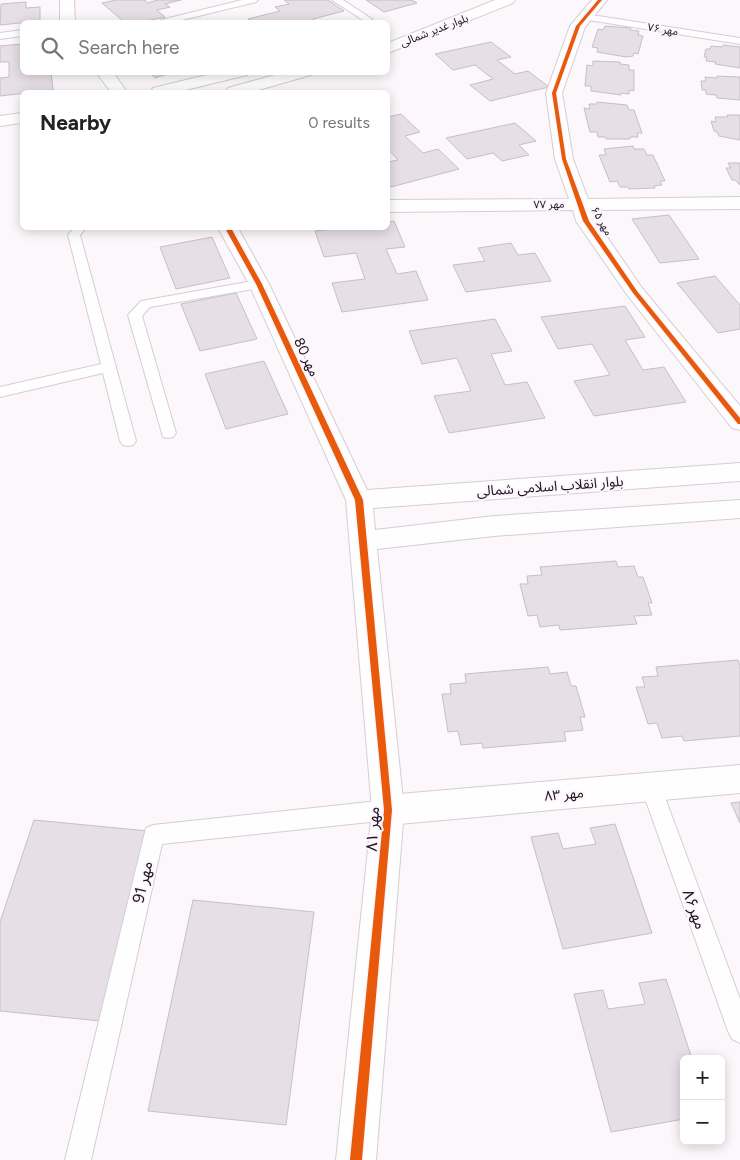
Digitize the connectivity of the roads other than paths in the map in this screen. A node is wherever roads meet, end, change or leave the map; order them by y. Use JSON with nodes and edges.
{"nodes":[{"id":1,"x":67,"y":0,"type":"edge"},
{"id":2,"x":252,"y":0,"type":"edge"},
{"id":3,"x":337,"y":0,"type":"edge"},
{"id":4,"x":474,"y":0,"type":"edge"},
{"id":5,"x":508,"y":0,"type":"edge"},
{"id":6,"x":600,"y":0,"type":"edge"},
{"id":7,"x":585,"y":17,"type":"junction"},
{"id":8,"x":422,"y":18,"type":"dead end"},
{"id":9,"x":367,"y":19,"type":"dead end"},
{"id":10,"x":68,"y":20,"type":"edge"},
{"id":11,"x":172,"y":20,"type":"edge"},
{"id":12,"x":20,"y":33,"type":"edge"},
{"id":13,"x":0,"y":36,"type":"edge"},
{"id":14,"x":740,"y":41,"type":"edge"},
{"id":15,"x":390,"y":47,"type":"edge"},
{"id":16,"x":106,"y":75,"type":"edge"},
{"id":17,"x":229,"y":75,"type":"edge"},
{"id":18,"x":294,"y":75,"type":"edge"},
{"id":19,"x":118,"y":90,"type":"edge"},
{"id":20,"x":167,"y":90,"type":"edge"},
{"id":21,"x":241,"y":90,"type":"edge"},
{"id":22,"x":20,"y":118,"type":"edge"},
{"id":23,"x":0,"y":121,"type":"edge"},
{"id":24,"x":20,"y":133,"type":"edge"},
{"id":25,"x":0,"y":136,"type":"edge"},
{"id":26,"x":740,"y":203,"type":"edge"},
{"id":27,"x":580,"y":204,"type":"junction"},
{"id":28,"x":390,"y":206,"type":"edge"},
{"id":29,"x":78,"y":230,"type":"edge"},
{"id":30,"x":229,"y":230,"type":"edge"},
{"id":31,"x":260,"y":284,"type":"junction"},
{"id":32,"x":110,"y":367,"type":"junction"},
{"id":33,"x":0,"y":392,"type":"edge"},
{"id":34,"x":740,"y":422,"type":"edge"},
{"id":35,"x":168,"y":433,"type":"dead end"},
{"id":36,"x":128,"y":441,"type":"dead end"},
{"id":37,"x":740,"y":472,"type":"edge"},
{"id":38,"x":359,"y":500,"type":"junction"},
{"id":39,"x":740,"y":509,"type":"edge"},
{"id":40,"x":364,"y":541,"type":"junction"},
{"id":41,"x":740,"y":779,"type":"edge"},
{"id":42,"x":651,"y":787,"type":"junction"},
{"id":43,"x":388,"y":810,"type":"junction"},
{"id":44,"x":740,"y":1031,"type":"edge"},
{"id":45,"x":78,"y":1160,"type":"edge"},
{"id":46,"x":356,"y":1160,"type":"edge"}],
"edges":[{"from":1,"to":10,"type":"street"},
{"from":2,"to":11,"type":"lane"},
{"from":3,"to":9,"type":"lane"},
{"from":4,"to":8,"type":"street","name":"بلوار غدیر شمالی"},
{"from":5,"to":15,"type":"street","name":"بلوار غدیر شمالی"},
{"from":6,"to":7,"type":"street","name":"مهر ۶۵"},
{"from":7,"to":14,"type":"lane","name":"مهر ۷۶"},
{"from":7,"to":27,"type":"street","name":"مهر ۶۵"},
{"from":12,"to":13,"type":"lane"},
{"from":16,"to":19,"type":"street"},
{"from":17,"to":20,"type":"street"},
{"from":18,"to":21,"type":"street"},
{"from":22,"to":23,"type":"street"},
{"from":24,"to":25,"type":"street"},
{"from":26,"to":27,"type":"street","name":"مهر ۷۷"},
{"from":27,"to":28,"type":"street","name":"مهر ۷۷"},
{"from":27,"to":34,"type":"street","name":"مهر ۶۵"},
{"from":29,"to":32,"type":"lane"},
{"from":30,"to":31,"type":"street","name":"مهر 80"},
{"from":31,"to":35,"type":"lane"},
{"from":31,"to":38,"type":"street","name":"مهر 80"},
{"from":32,"to":33,"type":"lane"},
{"from":32,"to":36,"type":"lane"},
{"from":37,"to":38,"type":"street","name":"بلوار انقلاب اسلامی شمالی"},
{"from":38,"to":40,"type":"street","name":"مهر ۸۱"},
{"from":39,"to":40,"type":"street"},
{"from":40,"to":43,"type":"street","name":"مهر ۸۱"},
{"from":41,"to":42,"type":"street","name":"مهر ۸۳"},
{"from":42,"to":43,"type":"street","name":"مهر ۸۳"},
{"from":42,"to":44,"type":"lane","name":"مهر۸۶"},
{"from":43,"to":45,"type":"lane","name":"مهر 91"},
{"from":43,"to":46,"type":"street","name":"مهر ۸۱"}]}
